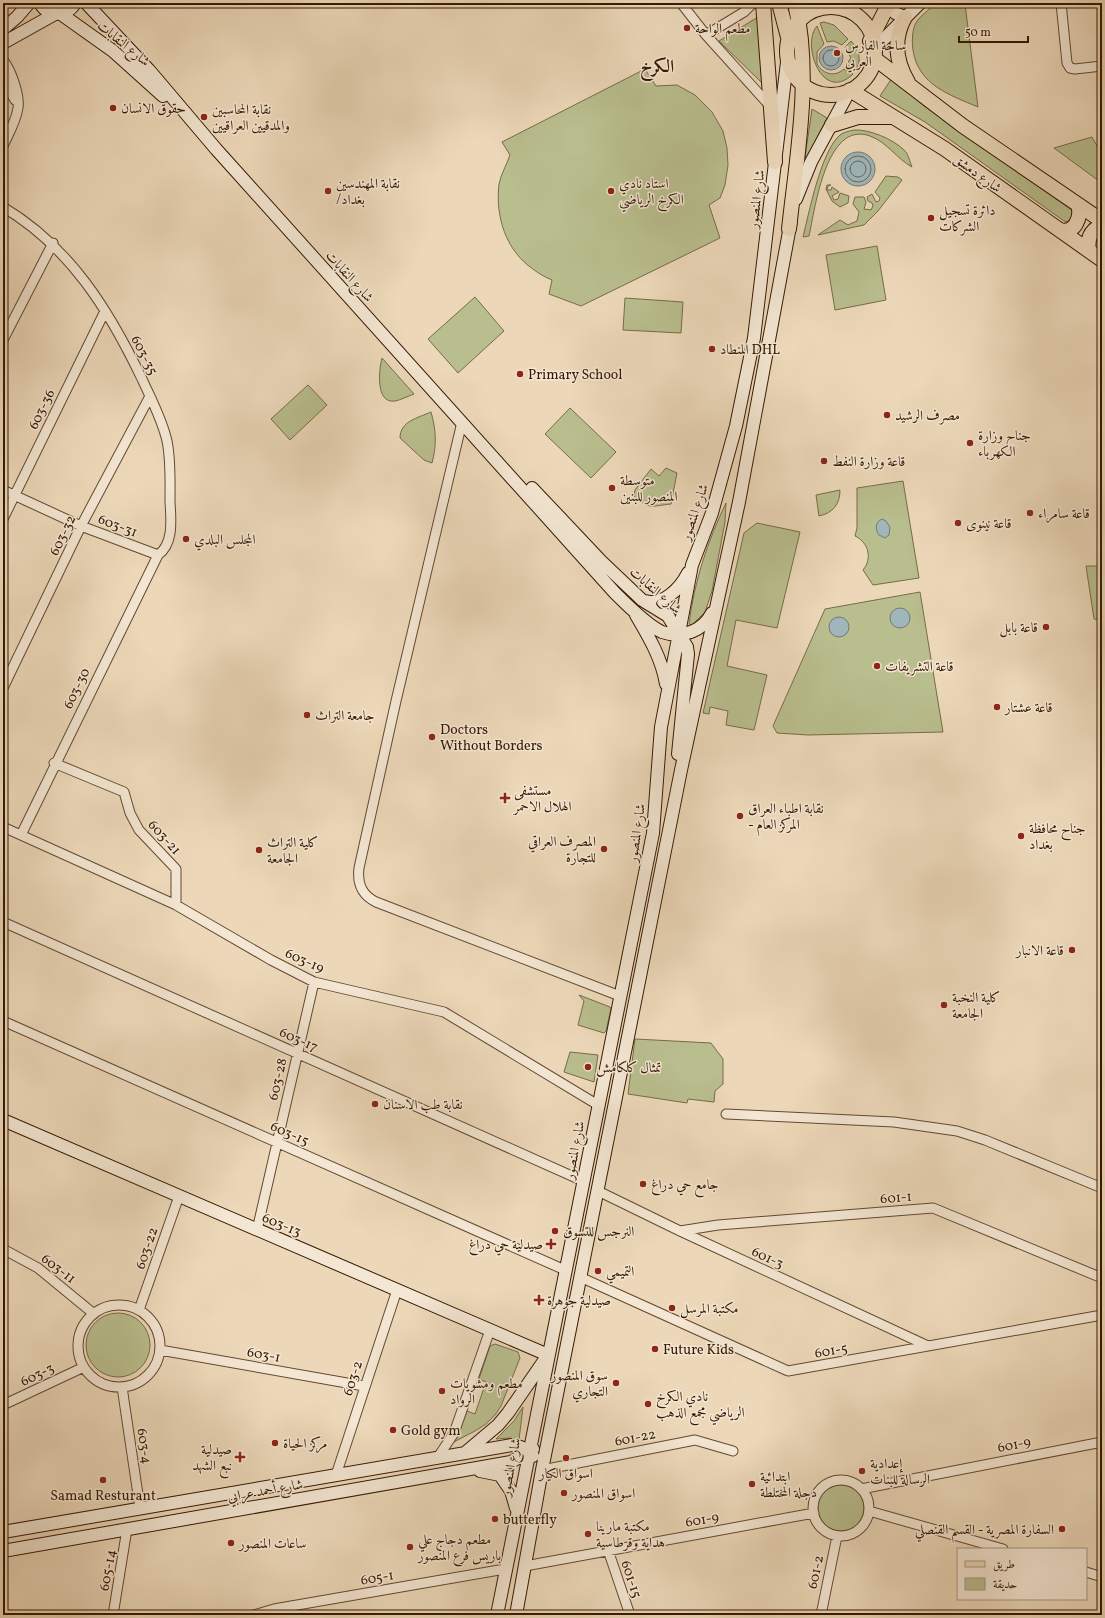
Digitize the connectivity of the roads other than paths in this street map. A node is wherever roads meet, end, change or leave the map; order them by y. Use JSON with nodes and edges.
{"nodes":[{"id":1,"x":29,"y":3,"type":"edge"},
{"id":2,"x":40,"y":3,"type":"edge"},
{"id":3,"x":75,"y":3,"type":"edge"},
{"id":4,"x":86,"y":3,"type":"edge"},
{"id":5,"x":681,"y":3,"type":"edge"},
{"id":6,"x":753,"y":3,"type":"edge"},
{"id":7,"x":763,"y":3,"type":"edge"},
{"id":8,"x":779,"y":3,"type":"edge"},
{"id":9,"x":795,"y":3,"type":"edge"},
{"id":10,"x":890,"y":3,"type":"edge"},
{"id":11,"x":920,"y":3,"type":"edge"},
{"id":12,"x":1061,"y":3,"type":"edge"},
{"id":13,"x":835,"y":4,"type":"edge"},
{"id":14,"x":58,"y":14,"type":"junction"},
{"id":15,"x":905,"y":17,"type":"junction"},
{"id":16,"x":799,"y":21,"type":"junction"},
{"id":17,"x":3,"y":29,"type":"edge"},
{"id":18,"x":706,"y":35,"type":"junction"},
{"id":19,"x":3,"y":43,"type":"edge"},
{"id":20,"x":788,"y":47,"type":"junction"},
{"id":21,"x":874,"y":47,"type":"junction"},
{"id":22,"x":3,"y":60,"type":"edge"},
{"id":23,"x":1102,"y":66,"type":"edge"},
{"id":24,"x":3,"y":79,"type":"edge"},
{"id":25,"x":865,"y":79,"type":"junction"},
{"id":26,"x":802,"y":83,"type":"junction"},
{"id":27,"x":909,"y":84,"type":"junction"},
{"id":28,"x":850,"y":90,"type":"junction"},
{"id":29,"x":868,"y":101,"type":"junction"},
{"id":30,"x":18,"y":106,"type":"junction"},
{"id":31,"x":771,"y":108,"type":"junction"},
{"id":32,"x":894,"y":117,"type":"junction"},
{"id":33,"x":832,"y":125,"type":"junction"},
{"id":34,"x":3,"y":146,"type":"edge"},
{"id":35,"x":216,"y":149,"type":"junction"},
{"id":36,"x":775,"y":162,"type":"junction"},
{"id":37,"x":1078,"y":205,"type":"junction"},
{"id":38,"x":3,"y":207,"type":"edge"},
{"id":39,"x":1102,"y":221,"type":"edge"},
{"id":40,"x":1102,"y":225,"type":"edge"},
{"id":41,"x":789,"y":229,"type":"junction"},
{"id":42,"x":1060,"y":230,"type":"junction"},
{"id":43,"x":53,"y":243,"type":"junction"},
{"id":44,"x":1089,"y":250,"type":"junction"},
{"id":45,"x":1102,"y":260,"type":"edge"},
{"id":46,"x":105,"y":311,"type":"junction"},
{"id":47,"x":3,"y":340,"type":"edge"},
{"id":48,"x":150,"y":396,"type":"junction"},
{"id":49,"x":462,"y":422,"type":"junction"},
{"id":50,"x":3,"y":490,"type":"edge"},
{"id":51,"x":14,"y":495,"type":"junction"},
{"id":52,"x":3,"y":519,"type":"edge"},
{"id":53,"x":81,"y":526,"type":"junction"},
{"id":54,"x":158,"y":555,"type":"junction"},
{"id":55,"x":692,"y":565,"type":"junction"},
{"id":56,"x":642,"y":600,"type":"junction"},
{"id":57,"x":718,"y":602,"type":"junction"},
{"id":58,"x":634,"y":611,"type":"junction"},
{"id":59,"x":679,"y":633,"type":"junction"},
{"id":60,"x":3,"y":688,"type":"edge"},
{"id":61,"x":667,"y":693,"type":"junction"},
{"id":62,"x":54,"y":763,"type":"junction"},
{"id":63,"x":675,"y":803,"type":"junction"},
{"id":64,"x":3,"y":827,"type":"edge"},
{"id":65,"x":21,"y":835,"type":"junction"},
{"id":66,"x":176,"y":905,"type":"junction"},
{"id":67,"x":3,"y":922,"type":"edge"},
{"id":68,"x":314,"y":982,"type":"junction"},
{"id":69,"x":620,"y":996,"type":"junction"},
{"id":70,"x":3,"y":1021,"type":"edge"},
{"id":71,"x":298,"y":1053,"type":"junction"},
{"id":72,"x":598,"y":1105,"type":"junction"},
{"id":73,"x":726,"y":1114,"type":"dead end"},
{"id":74,"x":3,"y":1120,"type":"edge"},
{"id":75,"x":277,"y":1142,"type":"junction"},
{"id":76,"x":583,"y":1181,"type":"junction"},
{"id":77,"x":1102,"y":1188,"type":"edge"},
{"id":78,"x":598,"y":1191,"type":"junction"},
{"id":79,"x":179,"y":1196,"type":"junction"},
{"id":80,"x":257,"y":1230,"type":"junction"},
{"id":81,"x":680,"y":1231,"type":"junction"},
{"id":82,"x":3,"y":1248,"type":"edge"},
{"id":83,"x":565,"y":1270,"type":"junction"},
{"id":84,"x":580,"y":1277,"type":"junction"},
{"id":85,"x":1102,"y":1278,"type":"edge"},
{"id":86,"x":397,"y":1290,"type":"junction"},
{"id":87,"x":139,"y":1310,"type":"junction"},
{"id":88,"x":94,"y":1314,"type":"junction"},
{"id":89,"x":1102,"y":1315,"type":"edge"},
{"id":90,"x":490,"y":1330,"type":"junction"},
{"id":91,"x":928,"y":1346,"type":"junction"},
{"id":92,"x":160,"y":1350,"type":"junction"},
{"id":93,"x":548,"y":1355,"type":"junction"},
{"id":94,"x":84,"y":1367,"type":"junction"},
{"id":95,"x":364,"y":1386,"type":"junction"},
{"id":96,"x":122,"y":1387,"type":"junction"},
{"id":97,"x":3,"y":1406,"type":"edge"},
{"id":98,"x":549,"y":1433,"type":"junction"},
{"id":99,"x":1102,"y":1442,"type":"edge"},
{"id":100,"x":733,"y":1450,"type":"dead end"},
{"id":101,"x":466,"y":1452,"type":"junction"},
{"id":102,"x":529,"y":1452,"type":"junction"},
{"id":103,"x":438,"y":1457,"type":"junction"},
{"id":104,"x":468,"y":1470,"type":"junction"},
{"id":105,"x":542,"y":1470,"type":"junction"},
{"id":106,"x":336,"y":1475,"type":"junction"},
{"id":107,"x":861,"y":1489,"type":"junction"},
{"id":108,"x":140,"y":1508,"type":"junction"},
{"id":109,"x":517,"y":1510,"type":"junction"},
{"id":110,"x":868,"y":1511,"type":"junction"},
{"id":111,"x":814,"y":1513,"type":"junction"},
{"id":112,"x":127,"y":1529,"type":"junction"},
{"id":113,"x":3,"y":1532,"type":"edge"},
{"id":114,"x":837,"y":1536,"type":"junction"},
{"id":115,"x":999,"y":1548,"type":"edge"},
{"id":116,"x":608,"y":1550,"type":"junction"},
{"id":117,"x":3,"y":1551,"type":"edge"},
{"id":118,"x":525,"y":1566,"type":"junction"},
{"id":119,"x":505,"y":1569,"type":"junction"},
{"id":120,"x":1087,"y":1572,"type":"edge"},
{"id":121,"x":1102,"y":1577,"type":"edge"},
{"id":122,"x":113,"y":1615,"type":"edge"},
{"id":123,"x":254,"y":1615,"type":"edge"},
{"id":124,"x":497,"y":1615,"type":"edge"},
{"id":125,"x":516,"y":1615,"type":"edge"},
{"id":126,"x":630,"y":1615,"type":"edge"},
{"id":127,"x":821,"y":1615,"type":"edge"}],
"edges":[{"from":1,"to":17,"type":"main road"},
{"from":2,"to":14,"type":"main road","name":"شارع النقابات"},
{"from":3,"to":14,"type":"main road"},
{"from":4,"to":35,"type":"main road","name":"شارع النقابات"},
{"from":5,"to":18,"type":"street"},
{"from":6,"to":18,"type":"street"},
{"from":7,"to":31,"type":"main road"},
{"from":8,"to":20,"type":"main road"},
{"from":9,"to":16,"type":"main road"},
{"from":10,"to":15,"type":"main road"},
{"from":10,"to":21,"type":"main road"},
{"from":11,"to":15,"type":"main road"},
{"from":12,"to":23,"type":"street"},
{"from":13,"to":16,"type":"main road"},
{"from":13,"to":21,"type":"main road"},
{"from":14,"to":19,"type":"main road"},
{"from":14,"to":35,"type":"main road","name":"شارع النقابات"},
{"from":15,"to":21,"type":"main road"},
{"from":15,"to":27,"type":"main road"},
{"from":16,"to":20,"type":"main road"},
{"from":16,"to":26,"type":"main road"},
{"from":18,"to":31,"type":"street"},
{"from":20,"to":26,"type":"main road"},
{"from":20,"to":36,"type":"main road","name":"شارع المنصور"},
{"from":21,"to":25,"type":"main road"},
{"from":21,"to":25,"type":"main road"},
{"from":21,"to":27,"type":"main road"},
{"from":22,"to":30,"type":"street"},
{"from":24,"to":30,"type":"street"},
{"from":25,"to":28,"type":"main road"},
{"from":25,"to":29,"type":"main road"},
{"from":26,"to":28,"type":"main road"},
{"from":26,"to":41,"type":"main road"},
{"from":27,"to":37,"type":"main road"},
{"from":28,"to":29,"type":"main road","name":"شارع دمشق"},
{"from":28,"to":33,"type":"main road"},
{"from":29,"to":32,"type":"main road","name":"شارع دمشق"},
{"from":30,"to":34,"type":"street"},
{"from":31,"to":36,"type":"main road"},
{"from":32,"to":33,"type":"main road"},
{"from":32,"to":42,"type":"main road","name":"شارع دمشق"},
{"from":33,"to":41,"type":"main road"},
{"from":35,"to":49,"type":"main road","name":"شارع النقابات"},
{"from":36,"to":55,"type":"main road","name":"شارع المنصور"},
{"from":37,"to":39,"type":"main road"},
{"from":37,"to":42,"type":"main road"},
{"from":38,"to":43,"type":"street","name":"603-35"},
{"from":40,"to":44,"type":"main road"},
{"from":41,"to":57,"type":"main road"},
{"from":42,"to":44,"type":"main road","name":"شارع دمشق"},
{"from":43,"to":46,"type":"street","name":"603-35"},
{"from":43,"to":47,"type":"street"},
{"from":44,"to":45,"type":"main road","name":"شارع دمشق"},
{"from":46,"to":48,"type":"street","name":"603-35"},
{"from":46,"to":51,"type":"street","name":"603-36"},
{"from":48,"to":53,"type":"street","name":"603-32"},
{"from":48,"to":54,"type":"street","name":"603-35"},
{"from":49,"to":56,"type":"main road","name":"شارع النقابات"},
{"from":49,"to":58,"type":"main road","name":"شارع النقابات"},
{"from":49,"to":69,"type":"street"},
{"from":50,"to":51,"type":"street","name":"603-31"},
{"from":51,"to":52,"type":"street","name":"603-36"},
{"from":51,"to":53,"type":"street","name":"603-31"},
{"from":53,"to":54,"type":"street","name":"603-31"},
{"from":53,"to":60,"type":"street","name":"603-32"},
{"from":54,"to":62,"type":"street","name":"603-30"},
{"from":55,"to":56,"type":"main road"},
{"from":55,"to":59,"type":"main road","name":"شارع المنصور"},
{"from":56,"to":59,"type":"main road","name":"شارع النقابات"},
{"from":57,"to":59,"type":"main road"},
{"from":57,"to":63,"type":"main road"},
{"from":58,"to":59,"type":"main road","name":"شارع النقابات"},
{"from":58,"to":61,"type":"main road"},
{"from":59,"to":61,"type":"main road","name":"شارع المنصور"},
{"from":59,"to":63,"type":"main road"},
{"from":61,"to":69,"type":"main road","name":"شارع المنصور"},
{"from":62,"to":65,"type":"street","name":"603-30"},
{"from":62,"to":66,"type":"street","name":"603-21"},
{"from":63,"to":78,"type":"main road"},
{"from":64,"to":65,"type":"street","name":"603-19"},
{"from":65,"to":66,"type":"street","name":"603-19"},
{"from":66,"to":68,"type":"street","name":"603-19"},
{"from":67,"to":71,"type":"street","name":"603-17"},
{"from":68,"to":71,"type":"street","name":"603-28"},
{"from":68,"to":72,"type":"street","name":"603-19"},
{"from":69,"to":72,"type":"main road","name":"شارع المنصور"},
{"from":70,"to":75,"type":"street","name":"603-15"},
{"from":71,"to":75,"type":"street","name":"603-28"},
{"from":71,"to":76,"type":"street","name":"603-17"},
{"from":72,"to":76,"type":"main road","name":"شارع المنصور"},
{"from":73,"to":77,"type":"street"},
{"from":74,"to":79,"type":"main road","name":"603-13"},
{"from":75,"to":80,"type":"street","name":"603-28"},
{"from":75,"to":83,"type":"street","name":"603-15"},
{"from":76,"to":83,"type":"main road","name":"شارع المنصور"},
{"from":78,"to":81,"type":"street","name":"601-3"},
{"from":78,"to":84,"type":"main road"},
{"from":79,"to":80,"type":"main road","name":"603-13"},
{"from":79,"to":87,"type":"street","name":"603-22"},
{"from":80,"to":86,"type":"main road","name":"603-13"},
{"from":81,"to":85,"type":"street","name":"601-1"},
{"from":81,"to":91,"type":"street","name":"601-3"},
{"from":82,"to":88,"type":"street","name":"603-11"},
{"from":83,"to":93,"type":"main road","name":"شارع المنصور"},
{"from":84,"to":91,"type":"street","name":"601-5"},
{"from":84,"to":98,"type":"main road"},
{"from":86,"to":90,"type":"main road","name":"603-13"},
{"from":86,"to":95,"type":"street","name":"603-2"},
{"from":87,"to":88,"type":"street"},
{"from":87,"to":92,"type":"street"},
{"from":88,"to":94,"type":"street"},
{"from":89,"to":91,"type":"street","name":"601-5"},
{"from":90,"to":93,"type":"main road","name":"603-13"},
{"from":90,"to":103,"type":"street"},
{"from":92,"to":95,"type":"street","name":"603-1"},
{"from":92,"to":96,"type":"street"},
{"from":93,"to":101,"type":"main road"},
{"from":93,"to":102,"type":"main road","name":"شارع المنصور"},
{"from":94,"to":96,"type":"street"},
{"from":94,"to":97,"type":"street","name":"603-3"},
{"from":95,"to":106,"type":"street","name":"603-2"},
{"from":96,"to":108,"type":"street","name":"603-4"},
{"from":98,"to":102,"type":"main road","name":"شارع أحمد عرابي"},
{"from":98,"to":105,"type":"main road"},
{"from":99,"to":107,"type":"street","name":"601-9"},
{"from":100,"to":105,"type":"street","name":"601-22"},
{"from":101,"to":102,"type":"main road","name":"شارع أحمد عرابي"},
{"from":101,"to":103,"type":"main road","name":"شارع أحمد عرابي"},
{"from":102,"to":104,"type":"main road","name":"شارع أحمد عرابي"},
{"from":102,"to":105,"type":"main road"},
{"from":102,"to":109,"type":"main road","name":"شارع المنصور"},
{"from":103,"to":106,"type":"main road","name":"شارع أحمد عرابي"},
{"from":104,"to":109,"type":"main road"},
{"from":104,"to":112,"type":"main road","name":"شارع أحمد عرابي"},
{"from":105,"to":118,"type":"main road"},
{"from":106,"to":108,"type":"main road","name":"شارع أحمد عرابي"},
{"from":107,"to":110,"type":"street"},
{"from":107,"to":111,"type":"street"},
{"from":108,"to":113,"type":"main road","name":"شارع أحمد عرابي"},
{"from":109,"to":119,"type":"main road","name":"شارع المنصور"},
{"from":110,"to":114,"type":"street"},
{"from":110,"to":115,"type":"street"},
{"from":111,"to":114,"type":"street"},
{"from":111,"to":116,"type":"street","name":"601-9"},
{"from":112,"to":117,"type":"main road","name":"شارع أحمد عرابي"},
{"from":112,"to":122,"type":"street","name":"605-14"},
{"from":114,"to":127,"type":"street","name":"601-2"},
{"from":116,"to":118,"type":"street","name":"601-9"},
{"from":116,"to":126,"type":"street","name":"601-15"},
{"from":118,"to":125,"type":"main road"},
{"from":119,"to":123,"type":"street","name":"605-1"},
{"from":119,"to":124,"type":"main road","name":"شارع المنصور"},
{"from":120,"to":121,"type":"street"}]}
